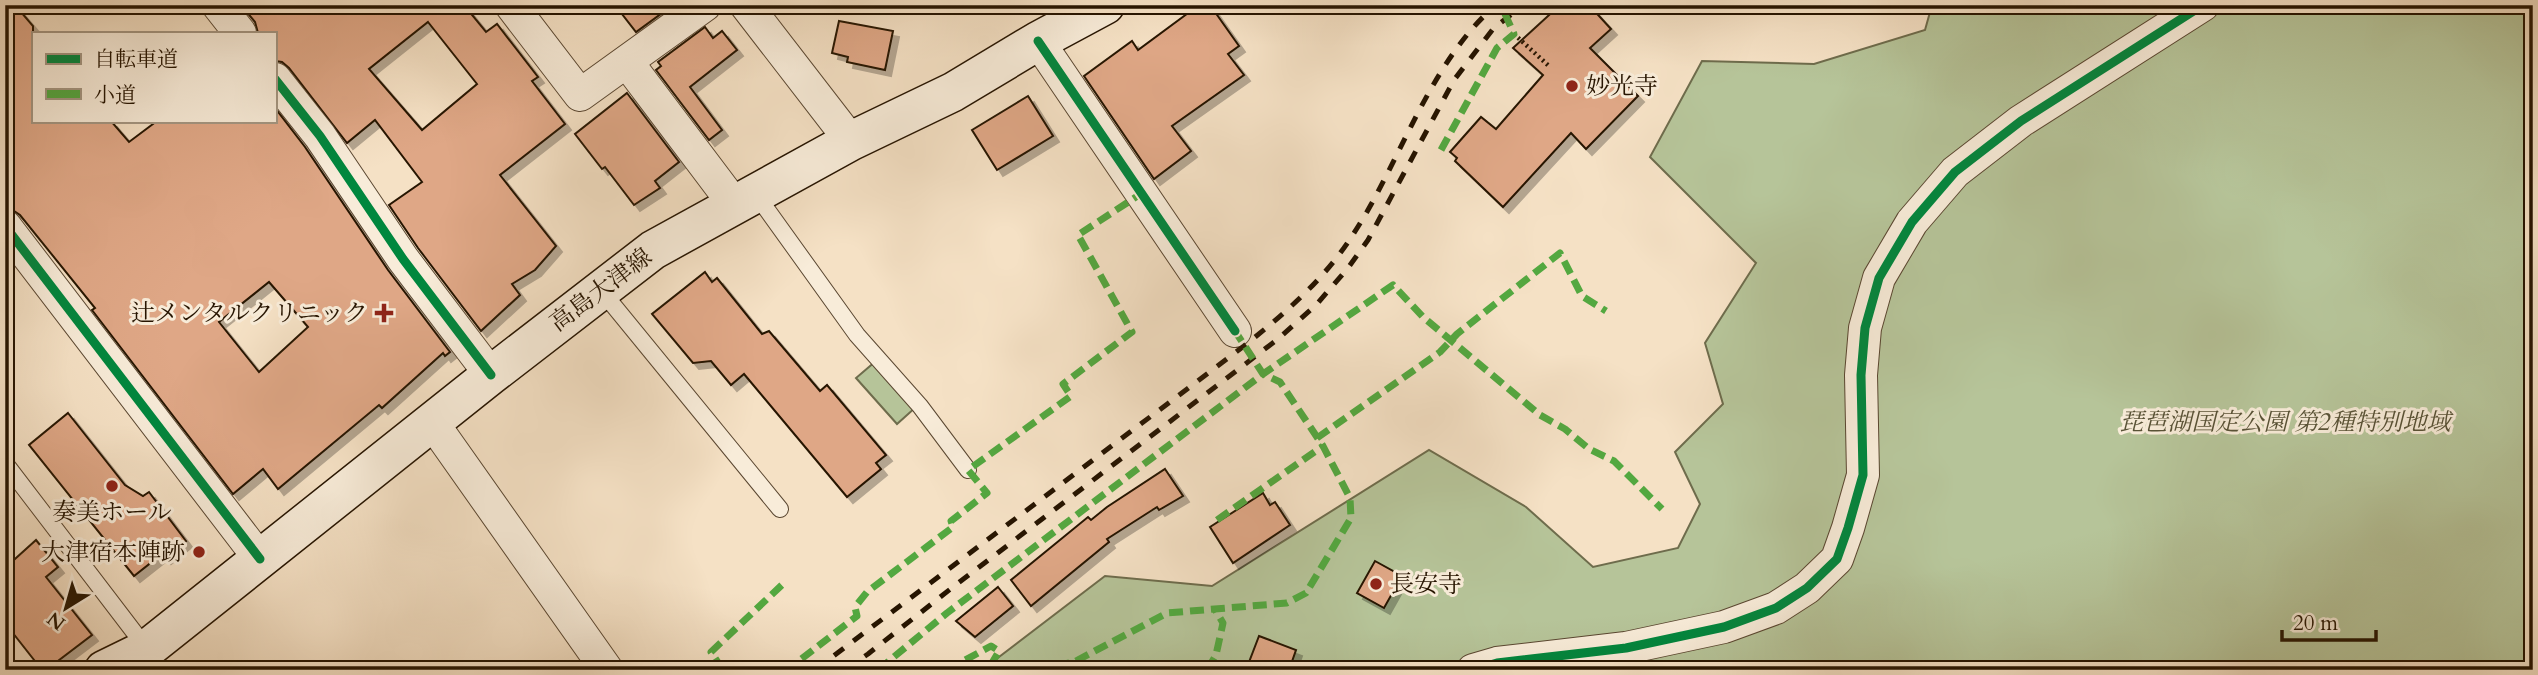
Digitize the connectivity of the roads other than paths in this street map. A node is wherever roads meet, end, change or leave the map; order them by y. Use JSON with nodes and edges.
{"nodes":[{"id":1,"x":218,"y":5,"type":"edge"},
{"id":2,"x":511,"y":5,"type":"edge"},
{"id":3,"x":705,"y":5,"type":"edge"},
{"id":4,"x":746,"y":5,"type":"edge"},
{"id":5,"x":1105,"y":5,"type":"edge"},
{"id":6,"x":2203,"y":5,"type":"edge"},
{"id":7,"x":239,"y":32,"type":"edge"},
{"id":8,"x":1038,"y":40,"type":"junction"},
{"id":9,"x":627,"y":62,"type":"junction"},
{"id":10,"x":276,"y":80,"type":"edge"},
{"id":11,"x":851,"y":141,"type":"junction"},
{"id":12,"x":745,"y":198,"type":"junction"},
{"id":13,"x":5,"y":226,"type":"edge"},
{"id":14,"x":600,"y":289,"type":"junction"},
{"id":15,"x":1235,"y":331,"type":"dead end"},
{"id":16,"x":491,"y":375,"type":"junction"},
{"id":17,"x":432,"y":422,"type":"junction"},
{"id":18,"x":5,"y":463,"type":"edge"},
{"id":19,"x":968,"y":470,"type":"dead end"},
{"id":20,"x":780,"y":509,"type":"dead end"},
{"id":21,"x":260,"y":559,"type":"junction"},
{"id":22,"x":139,"y":659,"type":"edge"},
{"id":23,"x":104,"y":670,"type":"edge"},
{"id":24,"x":607,"y":670,"type":"edge"},
{"id":25,"x":1473,"y":670,"type":"edge"}],
"edges":[{"from":1,"to":7,"type":"street"},
{"from":2,"to":9,"type":"street"},
{"from":3,"to":9,"type":"street"},
{"from":4,"to":11,"type":"street"},
{"from":5,"to":8,"type":"main road","name":"高島大津線"},
{"from":6,"to":25,"type":"street"},
{"from":8,"to":11,"type":"main road","name":"高島大津線"},
{"from":8,"to":15,"type":"street"},
{"from":9,"to":12,"type":"street"},
{"from":10,"to":16,"type":"street"},
{"from":11,"to":12,"type":"main road","name":"高島大津線"},
{"from":12,"to":14,"type":"main road","name":"高島大津線"},
{"from":12,"to":19,"type":"lane"},
{"from":13,"to":21,"type":"street"},
{"from":14,"to":16,"type":"main road","name":"高島大津線"},
{"from":14,"to":20,"type":"lane"},
{"from":16,"to":17,"type":"main road","name":"高島大津線"},
{"from":17,"to":21,"type":"main road","name":"高島大津線"},
{"from":17,"to":24,"type":"street"},
{"from":18,"to":22,"type":"lane"},
{"from":21,"to":22,"type":"main road","name":"高島大津線"},
{"from":22,"to":23,"type":"main road","name":"高島大津線"}]}
